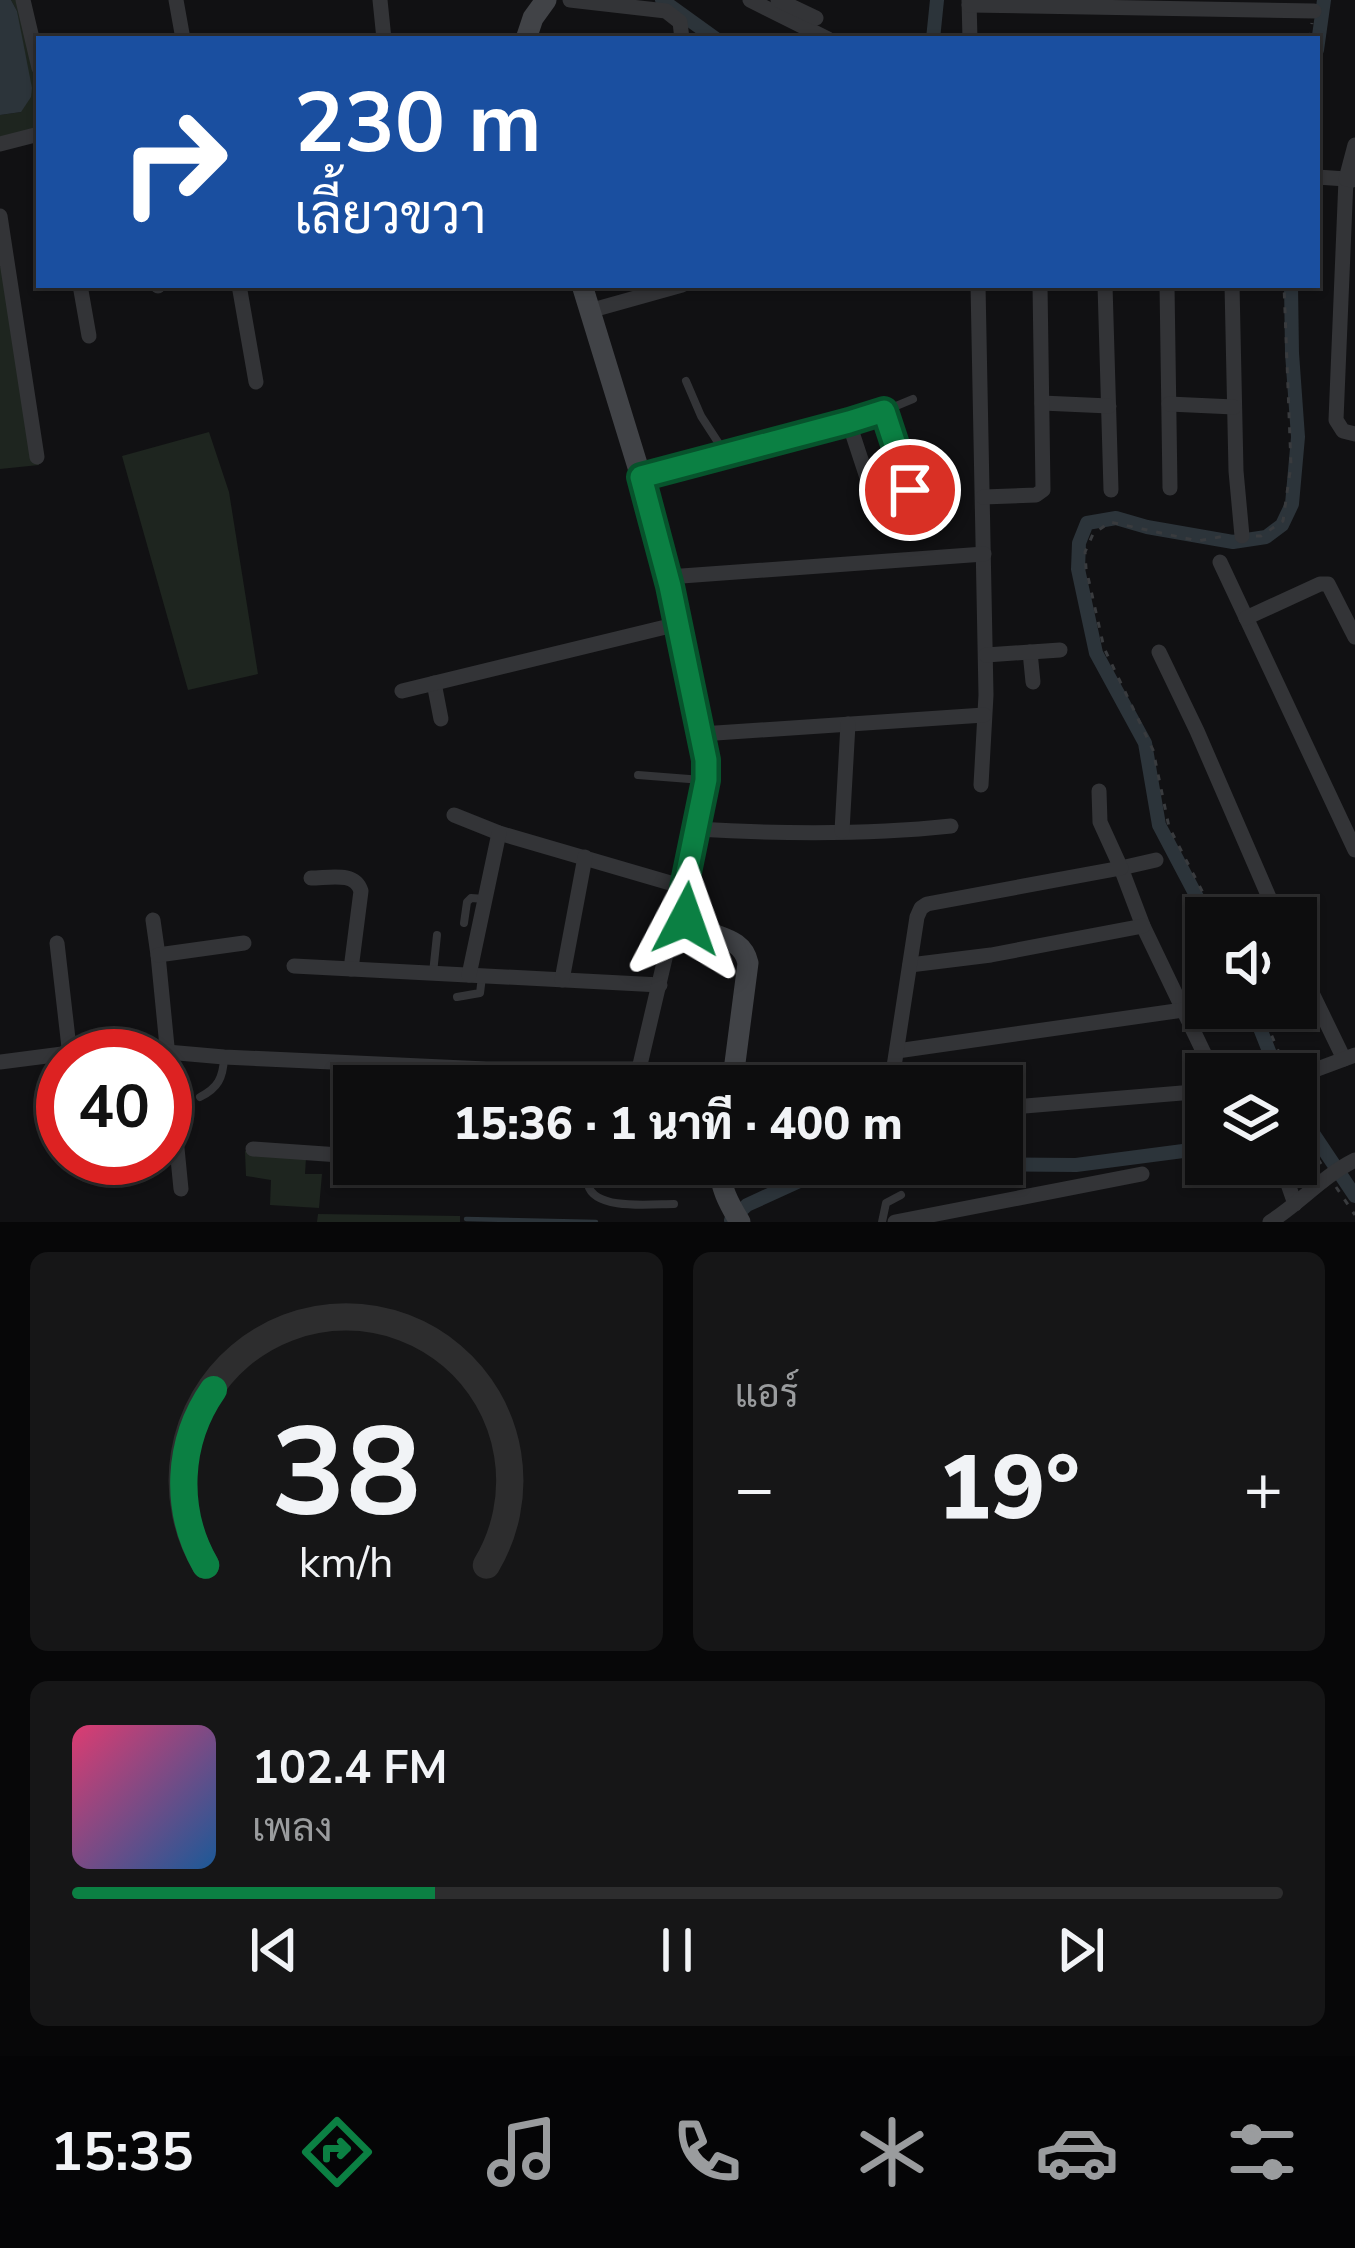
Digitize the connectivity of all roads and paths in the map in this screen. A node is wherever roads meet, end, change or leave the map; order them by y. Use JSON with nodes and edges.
{"nodes":[{"id":1,"x":23,"y":0,"type":"edge"},
{"id":2,"x":176,"y":0,"type":"edge"},
{"id":3,"x":380,"y":0,"type":"edge"},
{"id":4,"x":547,"y":0,"type":"edge"},
{"id":5,"x":570,"y":0,"type":"edge"},
{"id":6,"x":751,"y":0,"type":"edge"},
{"id":7,"x":778,"y":0,"type":"edge"},
{"id":8,"x":969,"y":3,"type":"edge"},
{"id":9,"x":1051,"y":3,"type":"edge"},
{"id":10,"x":1107,"y":3,"type":"edge"},
{"id":11,"x":1314,"y":11,"type":"dead end"},
{"id":12,"x":816,"y":18,"type":"dead end"},
{"id":13,"x":182,"y":36,"type":"edge"},
{"id":14,"x":384,"y":36,"type":"edge"},
{"id":15,"x":527,"y":36,"type":"edge"},
{"id":16,"x":682,"y":36,"type":"edge"},
{"id":17,"x":822,"y":36,"type":"edge"},
{"id":18,"x":970,"y":36,"type":"edge"},
{"id":19,"x":36,"y":55,"type":"edge"},
{"id":20,"x":36,"y":135,"type":"edge"},
{"id":21,"x":0,"y":144,"type":"edge"},
{"id":22,"x":1355,"y":145,"type":"edge"},
{"id":23,"x":1320,"y":177,"type":"edge"},
{"id":24,"x":1351,"y":180,"type":"edge"},
{"id":25,"x":0,"y":216,"type":"edge"},
{"id":26,"x":81,"y":288,"type":"edge"},
{"id":27,"x":240,"y":288,"type":"edge"},
{"id":28,"x":584,"y":288,"type":"edge"},
{"id":29,"x":667,"y":288,"type":"edge"},
{"id":30,"x":978,"y":288,"type":"edge"},
{"id":31,"x":1040,"y":288,"type":"edge"},
{"id":32,"x":1105,"y":288,"type":"edge"},
{"id":33,"x":1167,"y":288,"type":"edge"},
{"id":34,"x":1232,"y":288,"type":"edge"},
{"id":35,"x":1284,"y":288,"type":"edge"},
{"id":36,"x":589,"y":311,"type":"junction"},
{"id":37,"x":89,"y":336,"type":"dead end"},
{"id":38,"x":686,"y":381,"type":"dead end"},
{"id":39,"x":256,"y":382,"type":"dead end"},
{"id":40,"x":913,"y":399,"type":"dead end"},
{"id":41,"x":1042,"y":404,"type":"junction"},
{"id":42,"x":1169,"y":404,"type":"junction"},
{"id":43,"x":1109,"y":406,"type":"junction"},
{"id":44,"x":1234,"y":407,"type":"junction"},
{"id":45,"x":884,"y":411,"type":"junction"},
{"id":46,"x":849,"y":422,"type":"junction"},
{"id":47,"x":1355,"y":434,"type":"edge"},
{"id":48,"x":726,"y":455,"type":"junction"},
{"id":49,"x":37,"y":457,"type":"dead end"},
{"id":50,"x":641,"y":477,"type":"junction"},
{"id":51,"x":1170,"y":488,"type":"dead end"},
{"id":52,"x":1112,"y":490,"type":"dead end"},
{"id":53,"x":983,"y":497,"type":"junction"},
{"id":54,"x":1235,"y":536,"type":"junction"},
{"id":55,"x":984,"y":554,"type":"junction"},
{"id":56,"x":1220,"y":562,"type":"dead end"},
{"id":57,"x":668,"y":577,"type":"junction"},
{"id":58,"x":1246,"y":618,"type":"junction"},
{"id":59,"x":678,"y":624,"type":"junction"},
{"id":60,"x":1355,"y":637,"type":"edge"},
{"id":61,"x":1060,"y":650,"type":"dead end"},
{"id":62,"x":1030,"y":652,"type":"junction"},
{"id":63,"x":1159,"y":652,"type":"dead end"},
{"id":64,"x":986,"y":655,"type":"junction"},
{"id":65,"x":434,"y":682,"type":"junction"},
{"id":66,"x":1033,"y":682,"type":"dead end"},
{"id":67,"x":402,"y":691,"type":"dead end"},
{"id":68,"x":984,"y":715,"type":"junction"},
{"id":69,"x":441,"y":719,"type":"dead end"},
{"id":70,"x":848,"y":724,"type":"junction"},
{"id":71,"x":701,"y":734,"type":"junction"},
{"id":72,"x":638,"y":776,"type":"dead end"},
{"id":73,"x":706,"y":780,"type":"junction"},
{"id":74,"x":981,"y":785,"type":"dead end"},
{"id":75,"x":1099,"y":791,"type":"dead end"},
{"id":76,"x":454,"y":815,"type":"dead end"},
{"id":77,"x":951,"y":826,"type":"dead end"},
{"id":78,"x":696,"y":829,"type":"junction"},
{"id":79,"x":842,"y":831,"type":"junction"},
{"id":80,"x":499,"y":833,"type":"junction"},
{"id":81,"x":1355,"y":850,"type":"edge"},
{"id":82,"x":585,"y":857,"type":"junction"},
{"id":83,"x":1156,"y":860,"type":"dead end"},
{"id":84,"x":1120,"y":868,"type":"junction"},
{"id":85,"x":311,"y":878,"type":"dead end"},
{"id":86,"x":684,"y":887,"type":"junction"},
{"id":87,"x":1205,"y":897,"type":"edge"},
{"id":88,"x":1269,"y":897,"type":"edge"},
{"id":89,"x":485,"y":898,"type":"junction"},
{"id":90,"x":686,"y":919,"type":"junction"},
{"id":91,"x":152,"y":920,"type":"dead end"},
{"id":92,"x":464,"y":923,"type":"dead end"},
{"id":93,"x":1143,"y":926,"type":"junction"},
{"id":94,"x":437,"y":935,"type":"dead end"},
{"id":95,"x":57,"y":943,"type":"dead end"},
{"id":96,"x":244,"y":943,"type":"dead end"},
{"id":97,"x":158,"y":955,"type":"junction"},
{"id":98,"x":910,"y":965,"type":"junction"},
{"id":99,"x":294,"y":966,"type":"dead end"},
{"id":100,"x":351,"y":969,"type":"junction"},
{"id":101,"x":434,"y":973,"type":"junction"},
{"id":102,"x":476,"y":975,"type":"junction"},
{"id":103,"x":562,"y":980,"type":"junction"},
{"id":104,"x":660,"y":985,"type":"junction"},
{"id":105,"x":457,"y":997,"type":"dead end"},
{"id":106,"x":1317,"y":998,"type":"edge"},
{"id":107,"x":1183,"y":1010,"type":"junction"},
{"id":108,"x":67,"y":1029,"type":"edge"},
{"id":109,"x":165,"y":1029,"type":"edge"},
{"id":110,"x":896,"y":1051,"type":"junction"},
{"id":111,"x":1204,"y":1053,"type":"edge"},
{"id":112,"x":192,"y":1054,"type":"edge"},
{"id":113,"x":224,"y":1057,"type":"junction"},
{"id":114,"x":1349,"y":1057,"type":"edge"},
{"id":115,"x":36,"y":1058,"type":"edge"},
{"id":116,"x":0,"y":1062,"type":"edge"},
{"id":117,"x":399,"y":1065,"type":"edge"},
{"id":118,"x":640,"y":1065,"type":"edge"},
{"id":119,"x":735,"y":1065,"type":"edge"},
{"id":120,"x":894,"y":1065,"type":"edge"},
{"id":121,"x":1317,"y":1067,"type":"edge"},
{"id":122,"x":1185,"y":1093,"type":"edge"},
{"id":123,"x":200,"y":1097,"type":"dead end"},
{"id":124,"x":1023,"y":1106,"type":"edge"},
{"id":125,"x":253,"y":1149,"type":"dead end"},
{"id":126,"x":333,"y":1155,"type":"edge"},
{"id":127,"x":1344,"y":1166,"type":"edge"},
{"id":128,"x":1142,"y":1174,"type":"dead end"},
{"id":129,"x":181,"y":1185,"type":"edge"},
{"id":130,"x":588,"y":1185,"type":"edge"},
{"id":131,"x":1288,"y":1185,"type":"edge"},
{"id":132,"x":181,"y":1189,"type":"dead end"},
{"id":133,"x":901,"y":1195,"type":"dead end"},
{"id":134,"x":674,"y":1204,"type":"dead end"},
{"id":135,"x":1294,"y":1204,"type":"junction"},
{"id":136,"x":882,"y":1222,"type":"edge"},
{"id":137,"x":895,"y":1222,"type":"edge"},
{"id":138,"x":1270,"y":1222,"type":"edge"}],
"edges":[{"from":1,"to":19,"type":"street"},
{"from":2,"to":13,"type":"street"},
{"from":3,"to":14,"type":"street"},
{"from":4,"to":15,"type":"street"},
{"from":5,"to":16,"type":"street"},
{"from":6,"to":17,"type":"street"},
{"from":7,"to":12,"type":"street"},
{"from":8,"to":9,"type":"street"},
{"from":8,"to":18,"type":"street"},
{"from":9,"to":10,"type":"street"},
{"from":10,"to":11,"type":"street"},
{"from":20,"to":21,"type":"street"},
{"from":22,"to":24,"type":"street"},
{"from":23,"to":24,"type":"street"},
{"from":24,"to":47,"type":"street"},
{"from":25,"to":49,"type":"street"},
{"from":26,"to":37,"type":"street"},
{"from":27,"to":39,"type":"street"},
{"from":28,"to":36,"type":"street"},
{"from":29,"to":36,"type":"street"},
{"from":30,"to":53,"type":"street"},
{"from":31,"to":41,"type":"street"},
{"from":32,"to":43,"type":"street"},
{"from":33,"to":42,"type":"street"},
{"from":34,"to":44,"type":"street"},
{"from":35,"to":54,"type":"path"},
{"from":36,"to":50,"type":"street"},
{"from":38,"to":48,"type":"lane"},
{"from":40,"to":45,"type":"lane"},
{"from":41,"to":43,"type":"street"},
{"from":41,"to":53,"type":"street"},
{"from":42,"to":44,"type":"street"},
{"from":42,"to":51,"type":"street"},
{"from":43,"to":52,"type":"street"},
{"from":44,"to":54,"type":"street"},
{"from":45,"to":46,"type":"street"},
{"from":45,"to":46,"type":"street"},
{"from":46,"to":48,"type":"street"},
{"from":48,"to":50,"type":"street"},
{"from":50,"to":57,"type":"street"},
{"from":53,"to":55,"type":"street"},
{"from":54,"to":87,"type":"path"},
{"from":55,"to":57,"type":"street"},
{"from":55,"to":64,"type":"street"},
{"from":56,"to":58,"type":"street"},
{"from":57,"to":59,"type":"street"},
{"from":58,"to":60,"type":"street"},
{"from":58,"to":81,"type":"street"},
{"from":59,"to":65,"type":"street"},
{"from":59,"to":71,"type":"street"},
{"from":61,"to":62,"type":"street"},
{"from":62,"to":64,"type":"street"},
{"from":62,"to":66,"type":"street"},
{"from":63,"to":88,"type":"street"},
{"from":64,"to":68,"type":"street"},
{"from":65,"to":67,"type":"street"},
{"from":65,"to":69,"type":"street"},
{"from":68,"to":70,"type":"street"},
{"from":68,"to":74,"type":"street"},
{"from":70,"to":71,"type":"street"},
{"from":70,"to":79,"type":"street"},
{"from":71,"to":73,"type":"street"},
{"from":72,"to":73,"type":"lane"},
{"from":73,"to":78,"type":"street"},
{"from":75,"to":84,"type":"street"},
{"from":76,"to":80,"type":"street"},
{"from":77,"to":79,"type":"street"},
{"from":78,"to":79,"type":"street"},
{"from":78,"to":86,"type":"street"},
{"from":80,"to":82,"type":"street"},
{"from":80,"to":89,"type":"street"},
{"from":82,"to":86,"type":"street"},
{"from":82,"to":103,"type":"street"},
{"from":83,"to":84,"type":"street"},
{"from":84,"to":93,"type":"street"},
{"from":84,"to":98,"type":"street"},
{"from":85,"to":100,"type":"street"},
{"from":86,"to":90,"type":"street"},
{"from":89,"to":92,"type":"lane"},
{"from":89,"to":102,"type":"street"},
{"from":90,"to":104,"type":"street"},
{"from":90,"to":119,"type":"street"},
{"from":91,"to":97,"type":"street"},
{"from":93,"to":98,"type":"street"},
{"from":93,"to":107,"type":"street"},
{"from":94,"to":101,"type":"lane"},
{"from":95,"to":108,"type":"street"},
{"from":96,"to":97,"type":"street"},
{"from":97,"to":109,"type":"street"},
{"from":98,"to":110,"type":"street"},
{"from":99,"to":100,"type":"street"},
{"from":100,"to":101,"type":"street"},
{"from":101,"to":102,"type":"street"},
{"from":102,"to":103,"type":"street"},
{"from":102,"to":105,"type":"lane"},
{"from":103,"to":104,"type":"street"},
{"from":104,"to":118,"type":"street"},
{"from":106,"to":114,"type":"street"},
{"from":107,"to":110,"type":"street"},
{"from":107,"to":111,"type":"street"},
{"from":110,"to":120,"type":"street"},
{"from":112,"to":113,"type":"street"},
{"from":113,"to":117,"type":"street"},
{"from":113,"to":123,"type":"lane"},
{"from":114,"to":121,"type":"street"},
{"from":115,"to":116,"type":"street"},
{"from":122,"to":124,"type":"street"},
{"from":125,"to":126,"type":"street"},
{"from":127,"to":135,"type":"street"},
{"from":128,"to":137,"type":"street"},
{"from":129,"to":132,"type":"street"},
{"from":130,"to":134,"type":"lane"},
{"from":131,"to":135,"type":"street"},
{"from":133,"to":136,"type":"lane"},
{"from":135,"to":138,"type":"street"}]}
